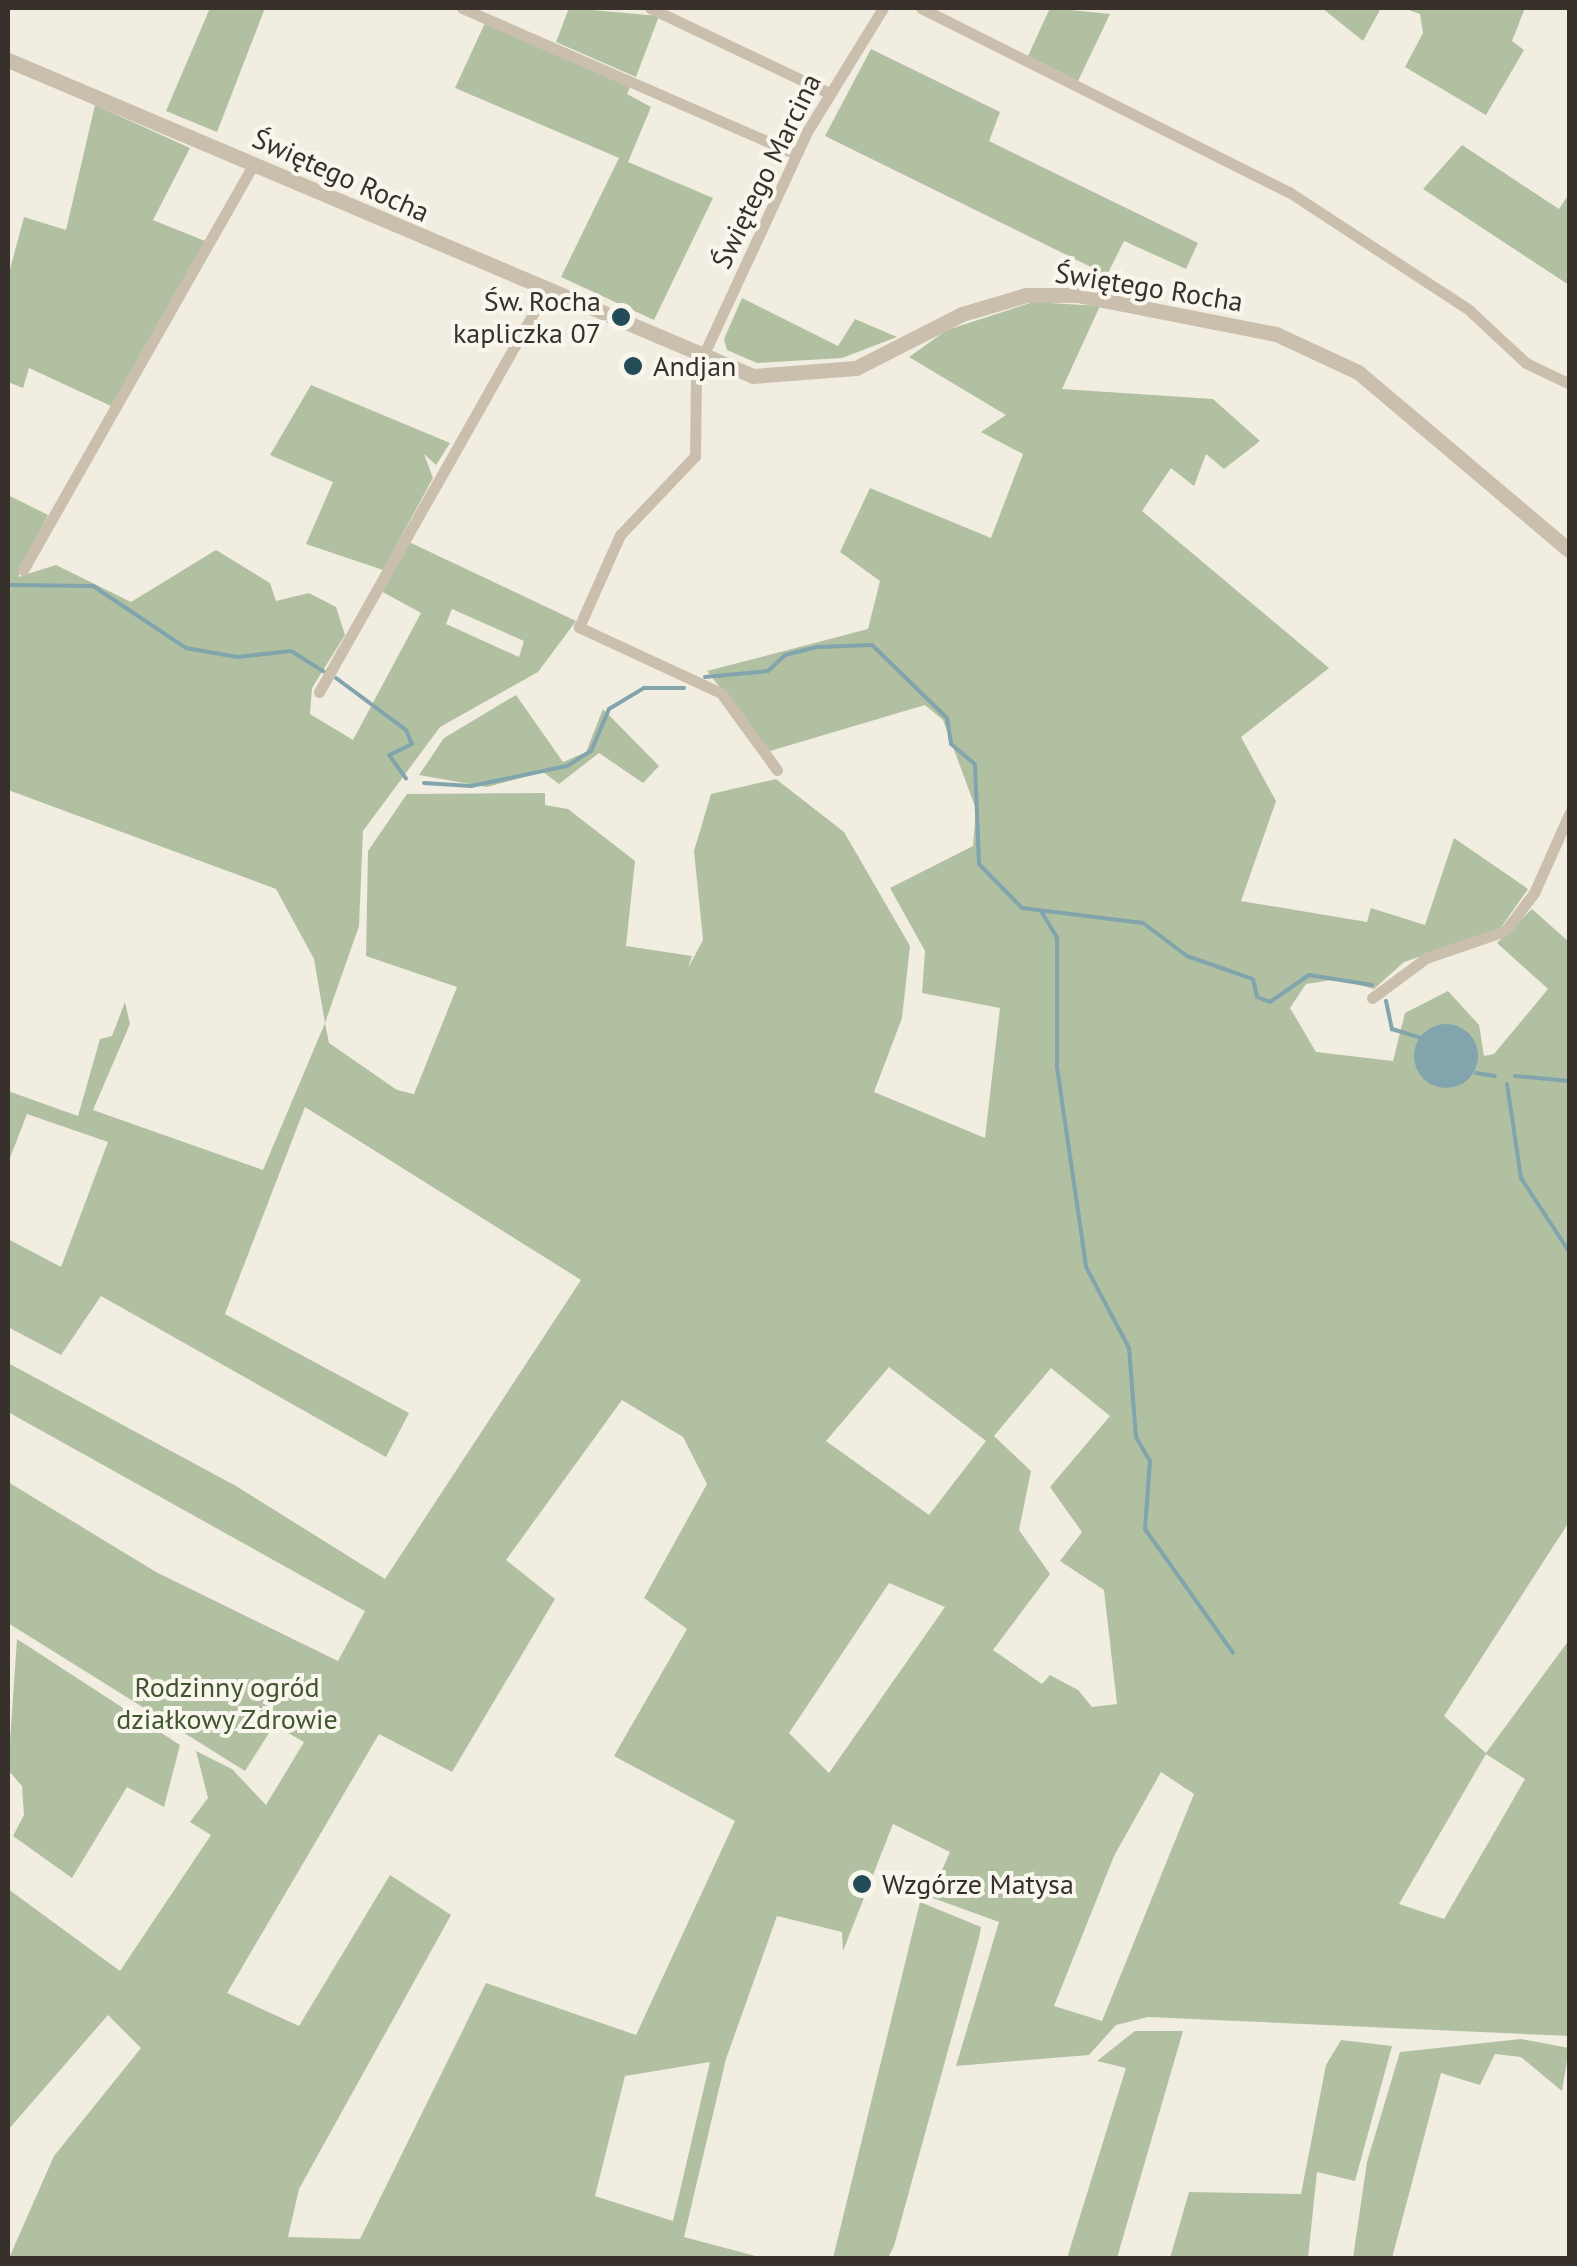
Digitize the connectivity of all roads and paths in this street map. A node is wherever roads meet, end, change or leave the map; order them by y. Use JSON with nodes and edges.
{"nodes":[{"id":1,"x":462,"y":8,"type":"edge"},
{"id":2,"x":650,"y":8,"type":"edge"},
{"id":3,"x":883,"y":8,"type":"edge"},
{"id":4,"x":921,"y":8,"type":"edge"},
{"id":5,"x":8,"y":60,"type":"edge"},
{"id":6,"x":830,"y":93,"type":"junction"},
{"id":7,"x":796,"y":154,"type":"junction"},
{"id":8,"x":254,"y":164,"type":"junction"},
{"id":9,"x":545,"y":292,"type":"junction"},
{"id":10,"x":701,"y":360,"type":"junction"},
{"id":11,"x":1570,"y":384,"type":"edge"},
{"id":12,"x":1570,"y":551,"type":"edge"},
{"id":13,"x":23,"y":570,"type":"dead end"},
{"id":14,"x":319,"y":692,"type":"dead end"},
{"id":15,"x":777,"y":770,"type":"dead end"},
{"id":16,"x":1570,"y":812,"type":"edge"},
{"id":17,"x":1372,"y":998,"type":"dead end"}],
"edges":[{"from":1,"to":7,"type":"street"},
{"from":2,"to":6,"type":"street"},
{"from":3,"to":6,"type":"street","name":"Świętego Marcina"},
{"from":4,"to":11,"type":"street"},
{"from":5,"to":8,"type":"street","name":"Świętego Rocha"},
{"from":6,"to":7,"type":"street","name":"Świętego Marcina"},
{"from":7,"to":10,"type":"street","name":"Świętego Marcina"},
{"from":8,"to":9,"type":"street","name":"Świętego Rocha"},
{"from":8,"to":13,"type":"street"},
{"from":9,"to":10,"type":"street","name":"Świętego Rocha"},
{"from":9,"to":14,"type":"street"},
{"from":10,"to":12,"type":"street","name":"Świętego Rocha"},
{"from":10,"to":15,"type":"street"},
{"from":16,"to":17,"type":"street"}]}
